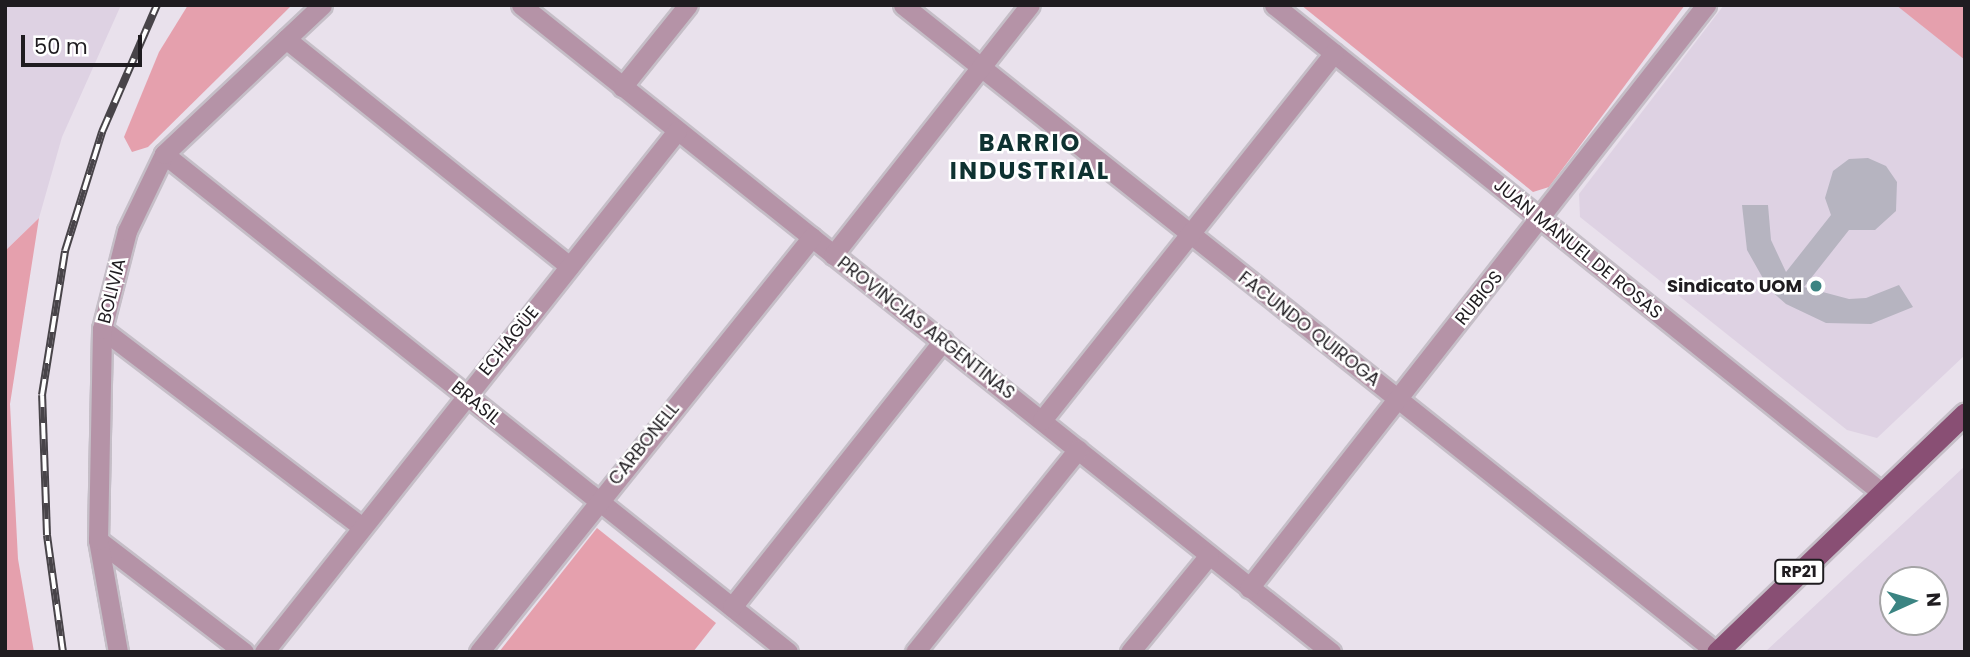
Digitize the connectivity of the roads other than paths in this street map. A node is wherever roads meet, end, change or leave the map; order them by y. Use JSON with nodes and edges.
{"nodes":[{"id":1,"x":322,"y":5,"type":"edge"},
{"id":2,"x":522,"y":5,"type":"edge"},
{"id":3,"x":688,"y":5,"type":"edge"},
{"id":4,"x":903,"y":5,"type":"edge"},
{"id":5,"x":1030,"y":5,"type":"edge"},
{"id":6,"x":1274,"y":5,"type":"edge"},
{"id":7,"x":1706,"y":5,"type":"edge"},
{"id":8,"x":286,"y":39,"type":"junction"},
{"id":9,"x":1334,"y":53,"type":"junction"},
{"id":10,"x":981,"y":67,"type":"junction"},
{"id":11,"x":622,"y":87,"type":"junction"},
{"id":12,"x":677,"y":131,"type":"junction"},
{"id":13,"x":164,"y":154,"type":"junction"},
{"id":14,"x":1542,"y":220,"type":"junction"},
{"id":15,"x":1190,"y":235,"type":"junction"},
{"id":16,"x":812,"y":237,"type":"junction"},
{"id":17,"x":833,"y":255,"type":"junction"},
{"id":18,"x":569,"y":267,"type":"junction"},
{"id":19,"x":102,"y":329,"type":"junction"},
{"id":20,"x":943,"y":341,"type":"junction"},
{"id":21,"x":466,"y":395,"type":"junction"},
{"id":22,"x":1398,"y":399,"type":"junction"},
{"id":23,"x":1965,"y":413,"type":"edge"},
{"id":24,"x":1042,"y":420,"type":"junction"},
{"id":25,"x":1078,"y":449,"type":"junction"},
{"id":26,"x":1881,"y":492,"type":"junction"},
{"id":27,"x":599,"y":501,"type":"junction"},
{"id":28,"x":362,"y":527,"type":"junction"},
{"id":29,"x":98,"y":540,"type":"junction"},
{"id":30,"x":1209,"y":555,"type":"junction"},
{"id":31,"x":1250,"y":588,"type":"junction"},
{"id":32,"x":732,"y":607,"type":"junction"},
{"id":33,"x":118,"y":652,"type":"edge"},
{"id":34,"x":244,"y":652,"type":"edge"},
{"id":35,"x":264,"y":652,"type":"edge"},
{"id":36,"x":479,"y":652,"type":"edge"},
{"id":37,"x":788,"y":652,"type":"edge"},
{"id":38,"x":915,"y":652,"type":"edge"},
{"id":39,"x":1130,"y":652,"type":"edge"},
{"id":40,"x":1331,"y":652,"type":"edge"},
{"id":41,"x":1716,"y":652,"type":"edge"}],
"edges":[{"from":1,"to":8,"type":"street","name":"BOLIVIA"},
{"from":2,"to":11,"type":"street","name":"PROVINCIAS ARGENTINAS"},
{"from":3,"to":11,"type":"street"},
{"from":4,"to":10,"type":"street","name":"FACUNDO QUIROGA"},
{"from":5,"to":10,"type":"street"},
{"from":6,"to":9,"type":"street","name":"JUAN MANUEL DE ROSAS"},
{"from":7,"to":14,"type":"street","name":"RUBIOS"},
{"from":8,"to":13,"type":"street","name":"BOLIVIA"},
{"from":8,"to":18,"type":"street"},
{"from":9,"to":14,"type":"street","name":"JUAN MANUEL DE ROSAS"},
{"from":9,"to":15,"type":"street"},
{"from":10,"to":15,"type":"street","name":"FACUNDO QUIROGA"},
{"from":10,"to":17,"type":"street"},
{"from":11,"to":12,"type":"street","name":"PROVINCIAS ARGENTINAS"},
{"from":12,"to":16,"type":"street","name":"PROVINCIAS ARGENTINAS"},
{"from":12,"to":18,"type":"street","name":"ECHAGÜE"},
{"from":13,"to":19,"type":"street","name":"BOLIVIA"},
{"from":13,"to":21,"type":"street","name":"BRASIL"},
{"from":14,"to":22,"type":"street","name":"RUBIOS"},
{"from":14,"to":26,"type":"street","name":"JUAN MANUEL DE ROSAS"},
{"from":15,"to":22,"type":"street","name":"FACUNDO QUIROGA"},
{"from":15,"to":24,"type":"street"},
{"from":16,"to":17,"type":"street","name":"PROVINCIAS ARGENTINAS"},
{"from":16,"to":27,"type":"street","name":"CARBONELL"},
{"from":17,"to":20,"type":"street","name":"PROVINCIAS ARGENTINAS"},
{"from":18,"to":21,"type":"street","name":"ECHAGÜE"},
{"from":19,"to":28,"type":"street"},
{"from":19,"to":29,"type":"street","name":"BOLIVIA"},
{"from":20,"to":24,"type":"street","name":"PROVINCIAS ARGENTINAS"},
{"from":20,"to":32,"type":"street"},
{"from":21,"to":27,"type":"street","name":"BRASIL"},
{"from":21,"to":28,"type":"street","name":"ECHAGÜE"},
{"from":22,"to":31,"type":"street","name":"RUBIOS"},
{"from":22,"to":41,"type":"street","name":"FACUNDO QUIROGA"},
{"from":23,"to":26,"type":"main road","number":"RP21"},
{"from":24,"to":25,"type":"street","name":"PROVINCIAS ARGENTINAS"},
{"from":25,"to":30,"type":"street","name":"PROVINCIAS ARGENTINAS"},
{"from":25,"to":38,"type":"street"},
{"from":26,"to":41,"type":"main road","number":"RP21"},
{"from":27,"to":32,"type":"street","name":"BRASIL"},
{"from":27,"to":36,"type":"street","name":"CARBONELL"},
{"from":28,"to":35,"type":"street","name":"ECHAGÜE"},
{"from":29,"to":33,"type":"street","name":"BOLIVIA"},
{"from":29,"to":34,"type":"street"},
{"from":30,"to":31,"type":"street","name":"PROVINCIAS ARGENTINAS"},
{"from":30,"to":39,"type":"street"},
{"from":31,"to":40,"type":"street","name":"PROVINCIAS ARGENTINAS"},
{"from":32,"to":37,"type":"street","name":"BRASIL"}]}
